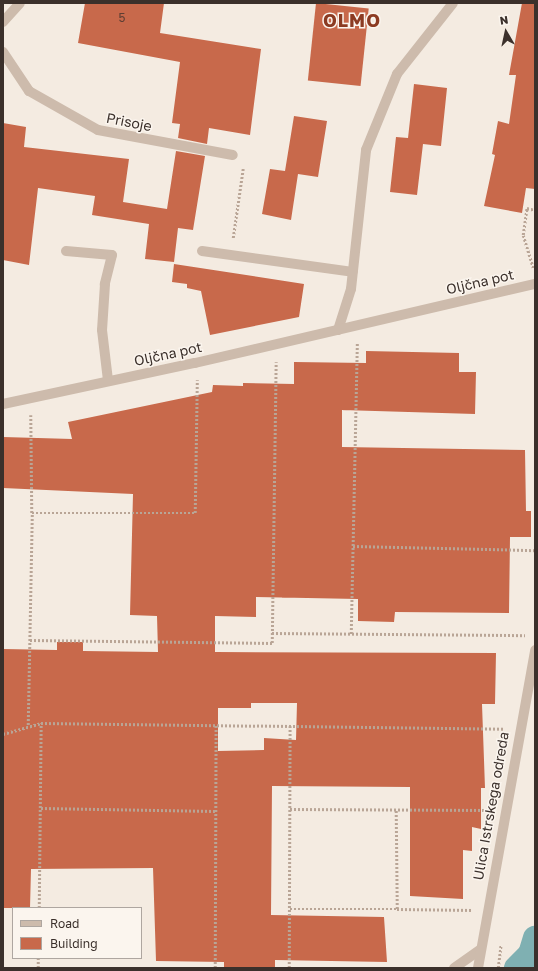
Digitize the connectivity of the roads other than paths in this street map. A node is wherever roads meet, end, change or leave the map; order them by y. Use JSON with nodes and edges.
{"nodes":[{"id":1,"x":20,"y":3,"type":"edge"},
{"id":2,"x":453,"y":3,"type":"edge"},
{"id":3,"x":3,"y":22,"type":"edge"},
{"id":4,"x":3,"y":52,"type":"edge"},
{"id":5,"x":233,"y":155,"type":"road end"},
{"id":6,"x":66,"y":251,"type":"dead end"},
{"id":7,"x":202,"y":251,"type":"dead end"},
{"id":8,"x":353,"y":272,"type":"junction"},
{"id":9,"x":534,"y":279,"type":"edge"},
{"id":10,"x":338,"y":330,"type":"junction"},
{"id":11,"x":108,"y":380,"type":"junction"},
{"id":12,"x":3,"y":404,"type":"edge"},
{"id":13,"x":535,"y":650,"type":"edge"},
{"id":14,"x":480,"y":950,"type":"junction"},
{"id":15,"x":454,"y":968,"type":"edge"},
{"id":16,"x":478,"y":968,"type":"edge"}],
"edges":[{"from":1,"to":3,"type":"street"},
{"from":2,"to":8,"type":"street"},
{"from":4,"to":5,"type":"street","name":"Prisoje"},
{"from":6,"to":11,"type":"street"},
{"from":7,"to":8,"type":"street"},
{"from":8,"to":10,"type":"street"},
{"from":9,"to":10,"type":"street","name":"Oljčna pot"},
{"from":10,"to":11,"type":"street","name":"Oljčna pot"},
{"from":11,"to":12,"type":"street","name":"Oljčna pot"},
{"from":13,"to":14,"type":"street","name":"Ulica Istrskega odreda"},
{"from":14,"to":15,"type":"street"},
{"from":14,"to":16,"type":"street","name":"Ulica Istrskega odreda"}]}
